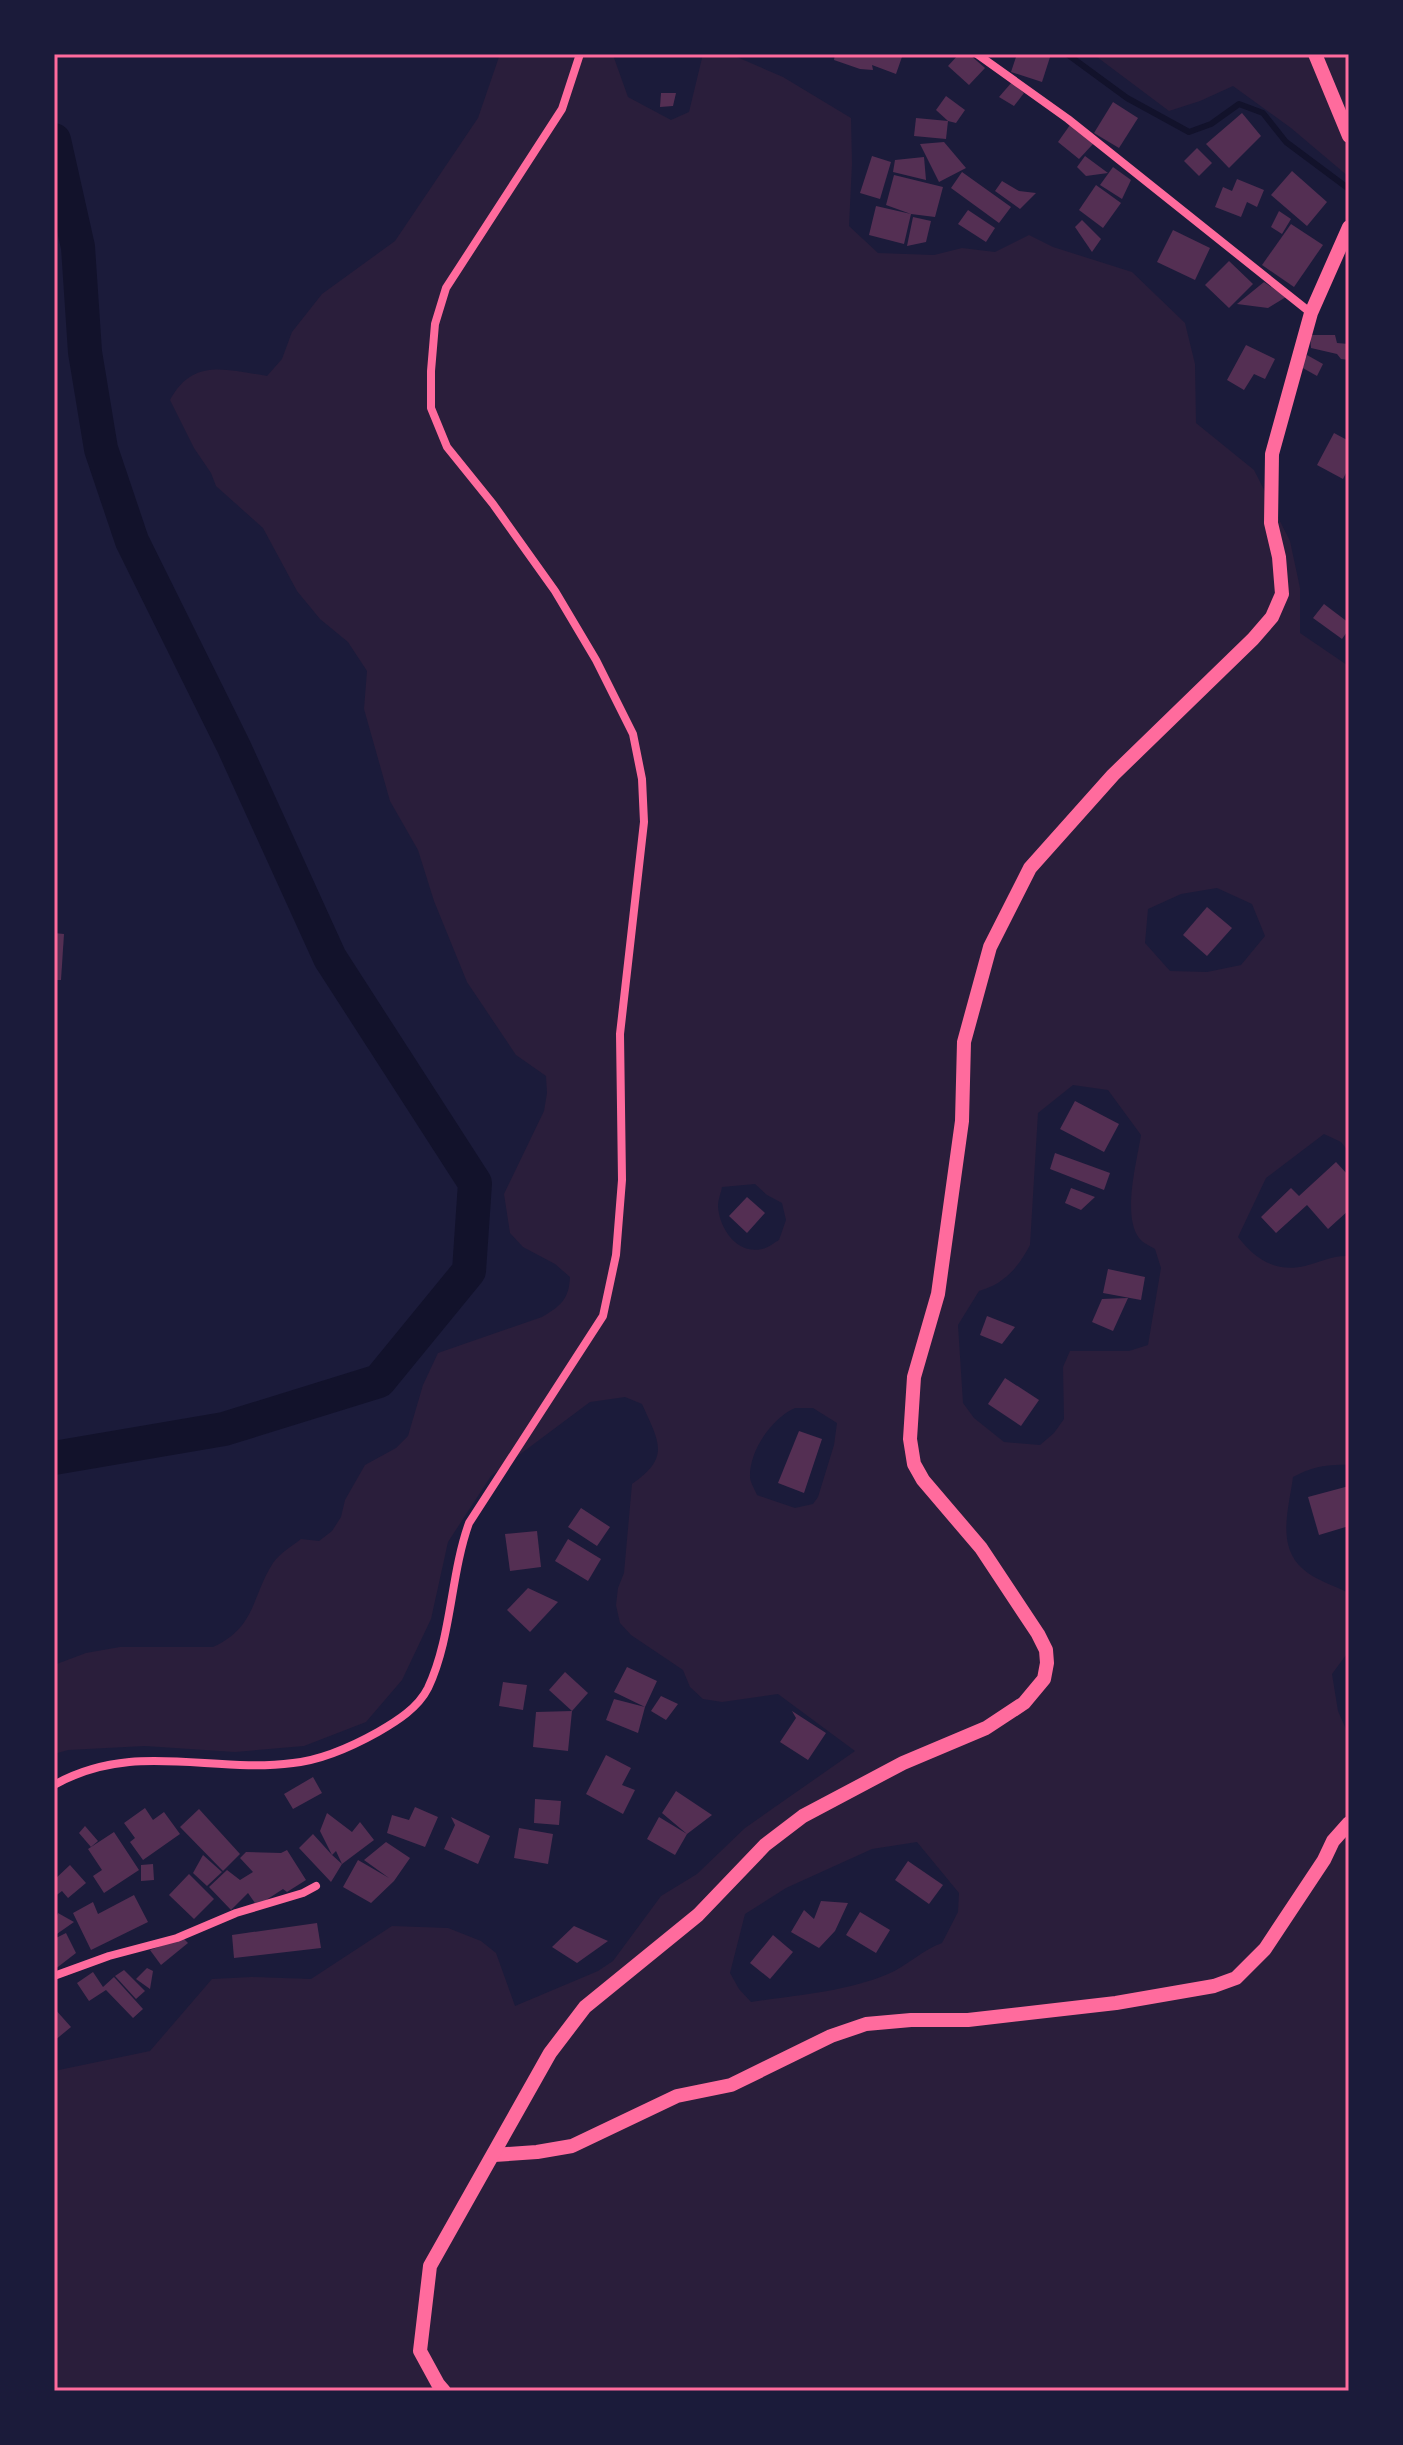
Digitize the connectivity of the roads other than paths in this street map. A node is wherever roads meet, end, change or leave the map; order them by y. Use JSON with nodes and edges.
{"nodes":[{"id":1,"x":580,"y":54,"type":"edge"},
{"id":2,"x":977,"y":54,"type":"edge"},
{"id":3,"x":1315,"y":54,"type":"edge"},
{"id":4,"x":1349,"y":136,"type":"edge"},
{"id":5,"x":1349,"y":227,"type":"edge"},
{"id":6,"x":1311,"y":313,"type":"junction"},
{"id":7,"x":54,"y":1785,"type":"edge"},
{"id":8,"x":1349,"y":1823,"type":"edge"},
{"id":9,"x":316,"y":1886,"type":"dead end"},
{"id":10,"x":54,"y":1976,"type":"edge"},
{"id":11,"x":494,"y":2155,"type":"junction"},
{"id":12,"x":444,"y":2391,"type":"edge"}],
"edges":[{"from":1,"to":7,"type":"street"},
{"from":2,"to":6,"type":"street"},
{"from":3,"to":4,"type":"street"},
{"from":5,"to":6,"type":"street"},
{"from":6,"to":11,"type":"street"},
{"from":8,"to":11,"type":"street"},
{"from":9,"to":10,"type":"street"},
{"from":11,"to":12,"type":"street"}]}
